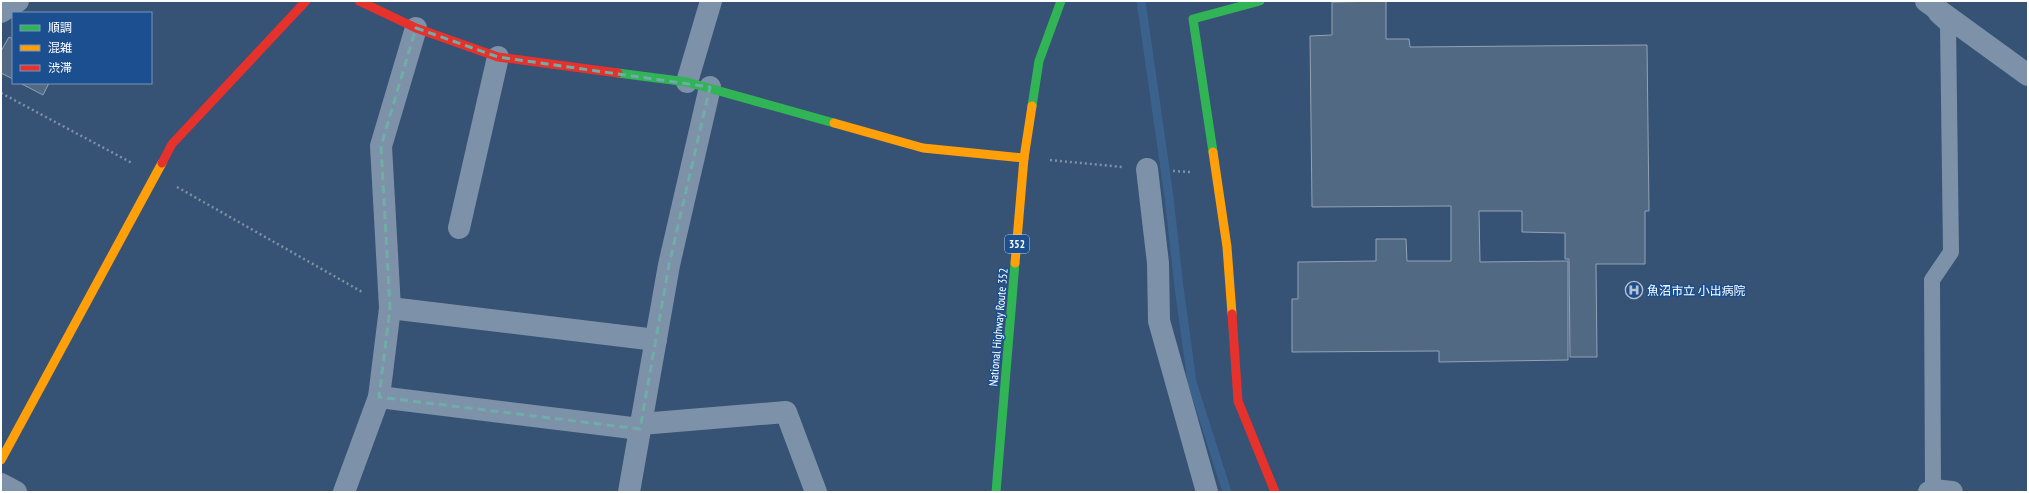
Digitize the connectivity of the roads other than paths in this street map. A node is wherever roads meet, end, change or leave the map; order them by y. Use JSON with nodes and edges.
{"nodes":[{"id":1,"x":18,"y":1,"type":"edge"},
{"id":2,"x":306,"y":1,"type":"edge"},
{"id":3,"x":359,"y":1,"type":"edge"},
{"id":4,"x":711,"y":1,"type":"edge"},
{"id":5,"x":1060,"y":1,"type":"edge"},
{"id":6,"x":1260,"y":1,"type":"edge"},
{"id":7,"x":1921,"y":1,"type":"edge"},
{"id":8,"x":1926,"y":1,"type":"edge"},
{"id":9,"x":1,"y":12,"type":"edge"},
{"id":10,"x":416,"y":28,"type":"junction"},
{"id":11,"x":498,"y":57,"type":"junction"},
{"id":12,"x":2028,"y":75,"type":"edge"},
{"id":13,"x":687,"y":82,"type":"junction"},
{"id":14,"x":710,"y":87,"type":"junction"},
{"id":15,"x":1024,"y":158,"type":"junction"},
{"id":16,"x":1147,"y":169,"type":"road end"},
{"id":17,"x":459,"y":228,"type":"dead end"},
{"id":18,"x":390,"y":308,"type":"junction"},
{"id":19,"x":656,"y":340,"type":"junction"},
{"id":20,"x":379,"y":397,"type":"junction"},
{"id":21,"x":641,"y":426,"type":"junction"},
{"id":22,"x":1,"y":460,"type":"edge"},
{"id":23,"x":1,"y":484,"type":"edge"},
{"id":24,"x":1938,"y":491,"type":"edge"},
{"id":25,"x":16,"y":492,"type":"edge"},
{"id":26,"x":344,"y":492,"type":"edge"},
{"id":27,"x":629,"y":492,"type":"edge"},
{"id":28,"x":816,"y":492,"type":"edge"},
{"id":29,"x":996,"y":492,"type":"edge"},
{"id":30,"x":1207,"y":492,"type":"edge"},
{"id":31,"x":1275,"y":492,"type":"edge"}],
"edges":[{"from":1,"to":9,"type":"street"},
{"from":2,"to":22,"type":"main road"},
{"from":3,"to":10,"type":"main road"},
{"from":4,"to":13,"type":"street"},
{"from":5,"to":15,"type":"main road","name":"National Highway Route 352","number":"352"},
{"from":6,"to":31,"type":"main road"},
{"from":7,"to":24,"type":"lane"},
{"from":8,"to":12,"type":"street"},
{"from":10,"to":11,"type":"main road"},
{"from":10,"to":18,"type":"street"},
{"from":11,"to":13,"type":"main road"},
{"from":11,"to":17,"type":"street"},
{"from":13,"to":14,"type":"main road"},
{"from":14,"to":15,"type":"main road"},
{"from":14,"to":19,"type":"street"},
{"from":15,"to":29,"type":"main road","name":"National Highway Route 352","number":"352"},
{"from":16,"to":30,"type":"street"},
{"from":18,"to":19,"type":"street"},
{"from":18,"to":20,"type":"street"},
{"from":19,"to":21,"type":"street"},
{"from":20,"to":21,"type":"street"},
{"from":20,"to":26,"type":"street"},
{"from":21,"to":27,"type":"street"},
{"from":21,"to":28,"type":"street"},
{"from":23,"to":25,"type":"street"}]}
